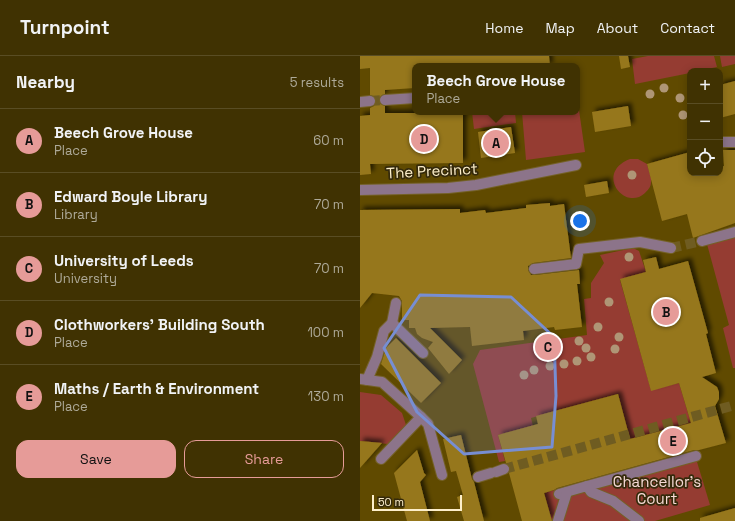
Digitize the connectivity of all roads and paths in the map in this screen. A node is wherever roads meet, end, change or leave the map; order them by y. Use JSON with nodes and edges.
{"nodes":[{"id":1,"x":412,"y":98,"type":"edge"},
{"id":2,"x":385,"y":100,"type":"tunnel mouth"},
{"id":3,"x":723,"y":142,"type":"edge"},
{"id":4,"x":735,"y":142,"type":"edge"},
{"id":5,"x":576,"y":165,"type":"dead end"},
{"id":6,"x":360,"y":190,"type":"edge"},
{"id":7,"x":735,"y":232,"type":"edge"},
{"id":8,"x":702,"y":241,"type":"tunnel mouth"},
{"id":9,"x":671,"y":248,"type":"tunnel mouth"},
{"id":10,"x":534,"y":269,"type":"dead end"},
{"id":11,"x":396,"y":302,"type":"dead end"},
{"id":12,"x":392,"y":323,"type":"junction"},
{"id":13,"x":423,"y":353,"type":"dead end"},
{"id":14,"x":363,"y":380,"type":"edge"},
{"id":15,"x":421,"y":416,"type":"junction"},
{"id":16,"x":696,"y":456,"type":"dead end"},
{"id":17,"x":381,"y":459,"type":"dead end"},
{"id":18,"x":497,"y":471,"type":"tunnel mouth"},
{"id":19,"x":442,"y":475,"type":"dead end"},
{"id":20,"x":478,"y":477,"type":"dead end"},
{"id":21,"x":587,"y":486,"type":"junction"},
{"id":22,"x":558,"y":521,"type":"edge"},
{"id":23,"x":639,"y":521,"type":"edge"}],
"edges":[{"from":1,"to":2,"type":"street"},
{"from":3,"to":4,"type":"street"},
{"from":5,"to":6,"type":"street","name":"The Precinct"},
{"from":7,"to":8,"type":"street"},
{"from":9,"to":10,"type":"street"},
{"from":11,"to":12,"type":"street"},
{"from":12,"to":13,"type":"street"},
{"from":12,"to":14,"type":"street"},
{"from":14,"to":15,"type":"street"},
{"from":15,"to":17,"type":"street"},
{"from":15,"to":19,"type":"street"},
{"from":16,"to":21,"type":"street"},
{"from":18,"to":20,"type":"street"},
{"from":21,"to":22,"type":"street"},
{"from":21,"to":23,"type":"street"}]}
